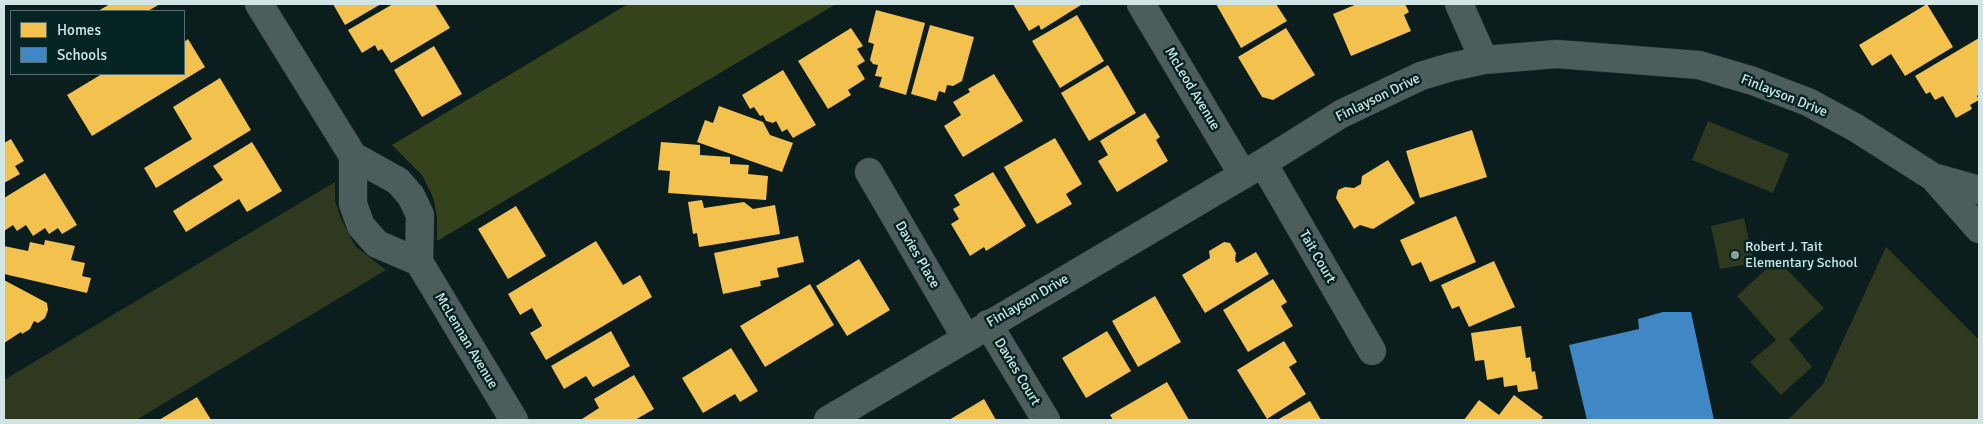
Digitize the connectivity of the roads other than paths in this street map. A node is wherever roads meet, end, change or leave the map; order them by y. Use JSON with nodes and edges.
{"nodes":[{"id":1,"x":259,"y":4,"type":"edge"},
{"id":2,"x":1141,"y":4,"type":"edge"},
{"id":3,"x":1459,"y":4,"type":"edge"},
{"id":4,"x":1484,"y":60,"type":"junction"},
{"id":5,"x":352,"y":156,"type":"junction"},
{"id":6,"x":1253,"y":169,"type":"junction"},
{"id":7,"x":869,"y":172,"type":"dead end"},
{"id":8,"x":1933,"y":177,"type":"junction"},
{"id":9,"x":1979,"y":190,"type":"edge"},
{"id":10,"x":1979,"y":229,"type":"edge"},
{"id":11,"x":419,"y":262,"type":"junction"},
{"id":12,"x":977,"y":331,"type":"junction"},
{"id":13,"x":1372,"y":351,"type":"dead end"},
{"id":14,"x":514,"y":420,"type":"edge"},
{"id":15,"x":828,"y":420,"type":"edge"},
{"id":16,"x":1046,"y":420,"type":"edge"}],
"edges":[{"from":1,"to":5,"type":"street"},
{"from":2,"to":6,"type":"street","name":"McLeod Avenue"},
{"from":3,"to":4,"type":"street"},
{"from":4,"to":6,"type":"street","name":"Finlayson Drive"},
{"from":4,"to":8,"type":"street","name":"Finlayson Drive"},
{"from":5,"to":11,"type":"street"},
{"from":5,"to":11,"type":"street"},
{"from":6,"to":12,"type":"street","name":"Finlayson Drive"},
{"from":6,"to":13,"type":"street","name":"Tait Court"},
{"from":7,"to":12,"type":"street","name":"Davies Place"},
{"from":8,"to":9,"type":"street","name":"Finlayson Drive"},
{"from":8,"to":10,"type":"street"},
{"from":11,"to":14,"type":"street","name":"McLennan Avenue"},
{"from":12,"to":15,"type":"street","name":"Finlayson Drive"},
{"from":12,"to":16,"type":"street","name":"Davies Court"}]}
